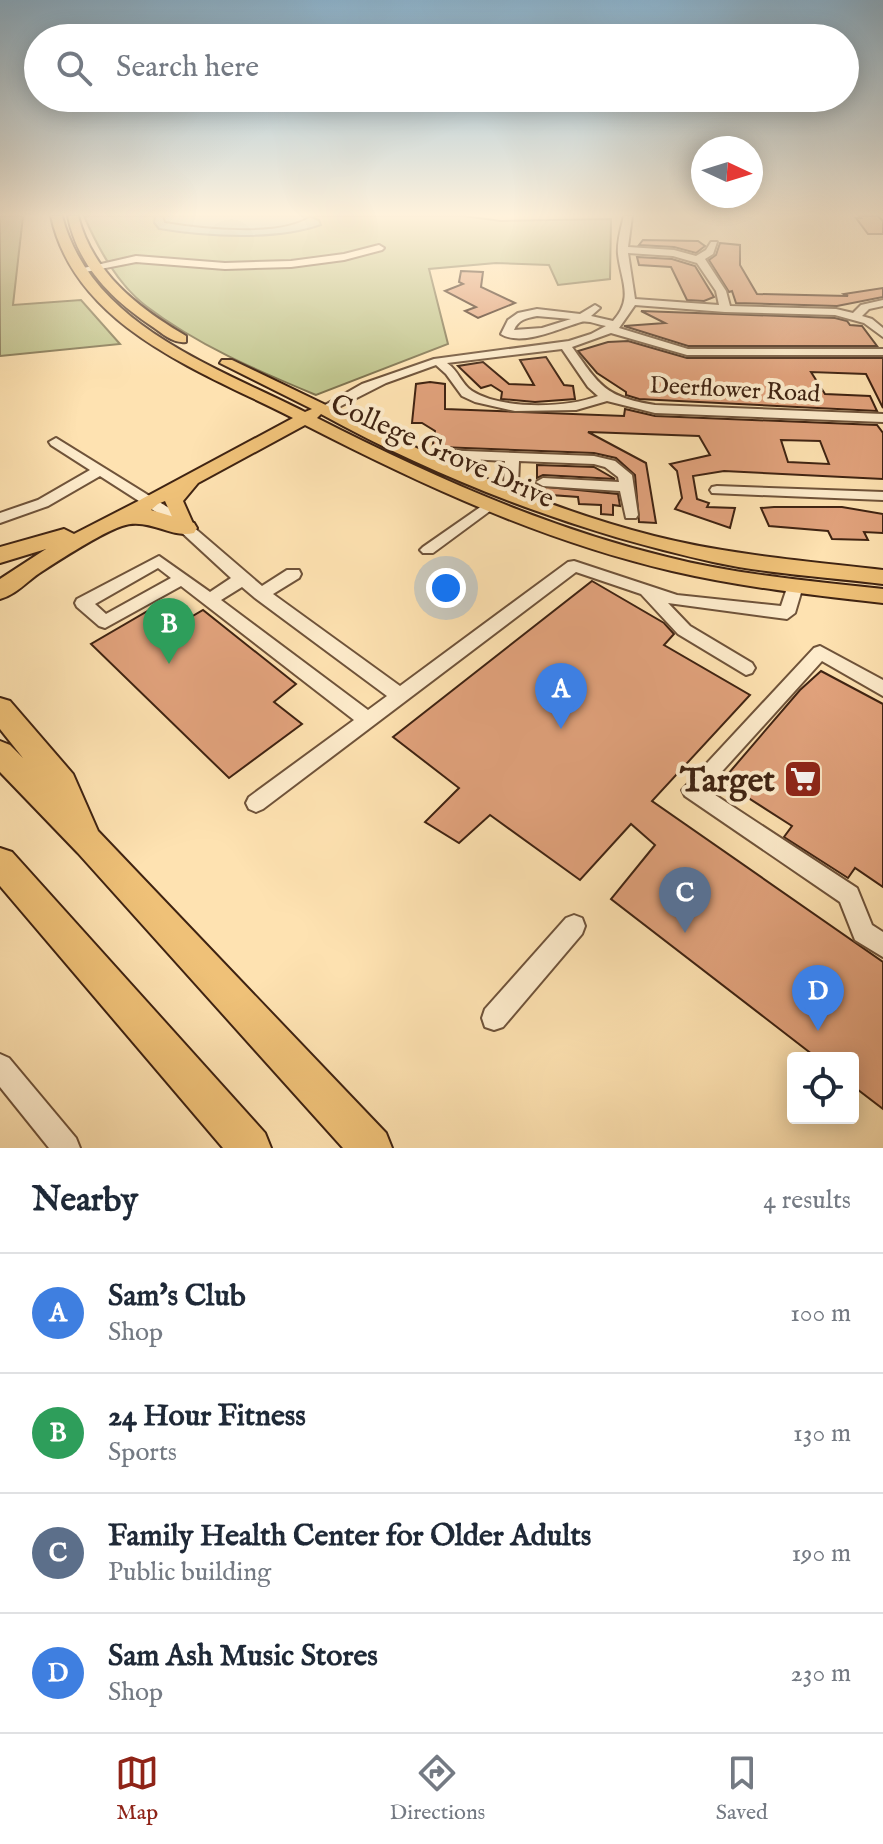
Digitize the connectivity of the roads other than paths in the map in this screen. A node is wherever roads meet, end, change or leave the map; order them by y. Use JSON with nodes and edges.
{"nodes":[{"id":1,"x":79,"y":270,"type":"edge"},
{"id":2,"x":99,"y":270,"type":"edge"},
{"id":3,"x":625,"y":270,"type":"edge"},
{"id":4,"x":706,"y":270,"type":"edge"},
{"id":5,"x":631,"y":302,"type":"junction"},
{"id":6,"x":883,"y":303,"type":"edge"},
{"id":7,"x":595,"y":308,"type":"dead end"},
{"id":8,"x":725,"y":309,"type":"junction"},
{"id":9,"x":856,"y":316,"type":"junction"},
{"id":10,"x":583,"y":319,"type":"junction"},
{"id":11,"x":613,"y":327,"type":"junction"},
{"id":12,"x":507,"y":334,"type":"junction"},
{"id":13,"x":883,"y":334,"type":"edge"},
{"id":14,"x":566,"y":346,"type":"junction"},
{"id":15,"x":519,"y":350,"type":"junction"},
{"id":16,"x":883,"y":352,"type":"edge"},
{"id":17,"x":438,"y":361,"type":"junction"},
{"id":18,"x":606,"y":397,"type":"junction"},
{"id":19,"x":324,"y":409,"type":"junction"},
{"id":20,"x":883,"y":418,"type":"edge"},
{"id":21,"x":305,"y":419,"type":"junction"},
{"id":22,"x":56,"y":442,"type":"dead end"},
{"id":23,"x":440,"y":454,"type":"dead end"},
{"id":24,"x":512,"y":456,"type":"junction"},
{"id":25,"x":100,"y":470,"type":"junction"},
{"id":26,"x":411,"y":472,"type":"junction"},
{"id":27,"x":199,"y":476,"type":"junction"},
{"id":28,"x":543,"y":482,"type":"dead end"},
{"id":29,"x":628,"y":487,"type":"junction"},
{"id":30,"x":717,"y":490,"type":"dead end"},
{"id":31,"x":506,"y":493,"type":"junction"},
{"id":32,"x":883,"y":496,"type":"edge"},
{"id":33,"x":148,"y":503,"type":"junction"},
{"id":34,"x":489,"y":505,"type":"junction"},
{"id":35,"x":631,"y":515,"type":"dead end"},
{"id":36,"x":0,"y":518,"type":"edge"},
{"id":37,"x":120,"y":520,"type":"junction"},
{"id":38,"x":586,"y":521,"type":"junction"},
{"id":39,"x":186,"y":528,"type":"junction"},
{"id":40,"x":428,"y":550,"type":"dead end"},
{"id":41,"x":0,"y":555,"type":"edge"},
{"id":42,"x":293,"y":574,"type":"dead end"},
{"id":43,"x":883,"y":577,"type":"edge"},
{"id":44,"x":182,"y":579,"type":"junction"},
{"id":45,"x":242,"y":579,"type":"junction"},
{"id":46,"x":795,"y":586,"type":"junction"},
{"id":47,"x":0,"y":591,"type":"edge"},
{"id":48,"x":647,"y":591,"type":"junction"},
{"id":49,"x":261,"y":594,"type":"junction"},
{"id":50,"x":883,"y":596,"type":"edge"},
{"id":51,"x":210,"y":600,"type":"junction"},
{"id":52,"x":746,"y":668,"type":"dead end"},
{"id":53,"x":883,"y":689,"type":"edge"},
{"id":54,"x":400,"y":696,"type":"junction"},
{"id":55,"x":0,"y":709,"type":"edge"},
{"id":56,"x":368,"y":720,"type":"junction"},
{"id":57,"x":0,"y":753,"type":"edge"},
{"id":58,"x":256,"y":803,"type":"dead end"},
{"id":59,"x":89,"y":843,"type":"junction"},
{"id":60,"x":0,"y":862,"type":"edge"},
{"id":61,"x":574,"y":926,"type":"dead end"},
{"id":62,"x":883,"y":946,"type":"edge"},
{"id":63,"x":494,"y":1018,"type":"dead end"},
{"id":64,"x":0,"y":1067,"type":"edge"},
{"id":65,"x":66,"y":1148,"type":"edge"},
{"id":66,"x":250,"y":1148,"type":"edge"},
{"id":67,"x":371,"y":1148,"type":"edge"}],
"edges":[{"from":1,"to":21,"type":"main road","name":"College Grove Drive"},
{"from":2,"to":19,"type":"main road","name":"College Grove Drive"},
{"from":3,"to":5,"type":"street"},
{"from":4,"to":8,"type":"street"},
{"from":5,"to":8,"type":"street"},
{"from":5,"to":11,"type":"street"},
{"from":6,"to":9,"type":"street"},
{"from":7,"to":10,"type":"street"},
{"from":8,"to":9,"type":"street"},
{"from":9,"to":13,"type":"street"},
{"from":10,"to":11,"type":"street"},
{"from":10,"to":12,"type":"street"},
{"from":10,"to":12,"type":"street"},
{"from":11,"to":14,"type":"street"},
{"from":11,"to":16,"type":"street"},
{"from":12,"to":15,"type":"street"},
{"from":14,"to":15,"type":"street"},
{"from":14,"to":18,"type":"street"},
{"from":15,"to":17,"type":"street"},
{"from":17,"to":18,"type":"street"},
{"from":17,"to":19,"type":"street"},
{"from":18,"to":20,"type":"street","name":"Deerflower Road"},
{"from":19,"to":21,"type":"main road"},
{"from":19,"to":31,"type":"main road","name":"College Grove Drive"},
{"from":21,"to":26,"type":"main road","name":"College Grove Drive"},
{"from":21,"to":27,"type":"main road"},
{"from":22,"to":25,"type":"street"},
{"from":23,"to":24,"type":"street"},
{"from":24,"to":29,"type":"street"},
{"from":24,"to":31,"type":"street"},
{"from":25,"to":33,"type":"street"},
{"from":25,"to":36,"type":"street"},
{"from":26,"to":31,"type":"main road"},
{"from":26,"to":34,"type":"main road","name":"College Grove Drive"},
{"from":27,"to":33,"type":"main road"},
{"from":27,"to":39,"type":"main road"},
{"from":28,"to":29,"type":"street"},
{"from":29,"to":35,"type":"street"},
{"from":30,"to":32,"type":"street"},
{"from":31,"to":38,"type":"main road","name":"College Grove Drive"},
{"from":33,"to":37,"type":"highway"},
{"from":33,"to":39,"type":"street"},
{"from":33,"to":41,"type":"highway"},
{"from":34,"to":38,"type":"main road"},
{"from":34,"to":40,"type":"street"},
{"from":34,"to":46,"type":"main road","name":"College Grove Drive"},
{"from":37,"to":39,"type":"highway"},
{"from":37,"to":47,"type":"highway"},
{"from":38,"to":43,"type":"main road","name":"College Grove Drive"},
{"from":39,"to":45,"type":"street"},
{"from":42,"to":49,"type":"street"},
{"from":44,"to":44,"type":"street"},
{"from":44,"to":51,"type":"street"},
{"from":45,"to":49,"type":"street"},
{"from":45,"to":51,"type":"street"},
{"from":46,"to":48,"type":"street"},
{"from":46,"to":50,"type":"main road","name":"College Grove Drive"},
{"from":48,"to":52,"type":"street"},
{"from":48,"to":54,"type":"street"},
{"from":49,"to":54,"type":"street"},
{"from":51,"to":56,"type":"street"},
{"from":53,"to":62,"type":"street"},
{"from":54,"to":56,"type":"street"},
{"from":55,"to":59,"type":"highway"},
{"from":56,"to":58,"type":"street"},
{"from":57,"to":59,"type":"highway"},
{"from":59,"to":67,"type":"highway"},
{"from":60,"to":66,"type":"highway"},
{"from":61,"to":63,"type":"street"},
{"from":64,"to":65,"type":"street"}]}
